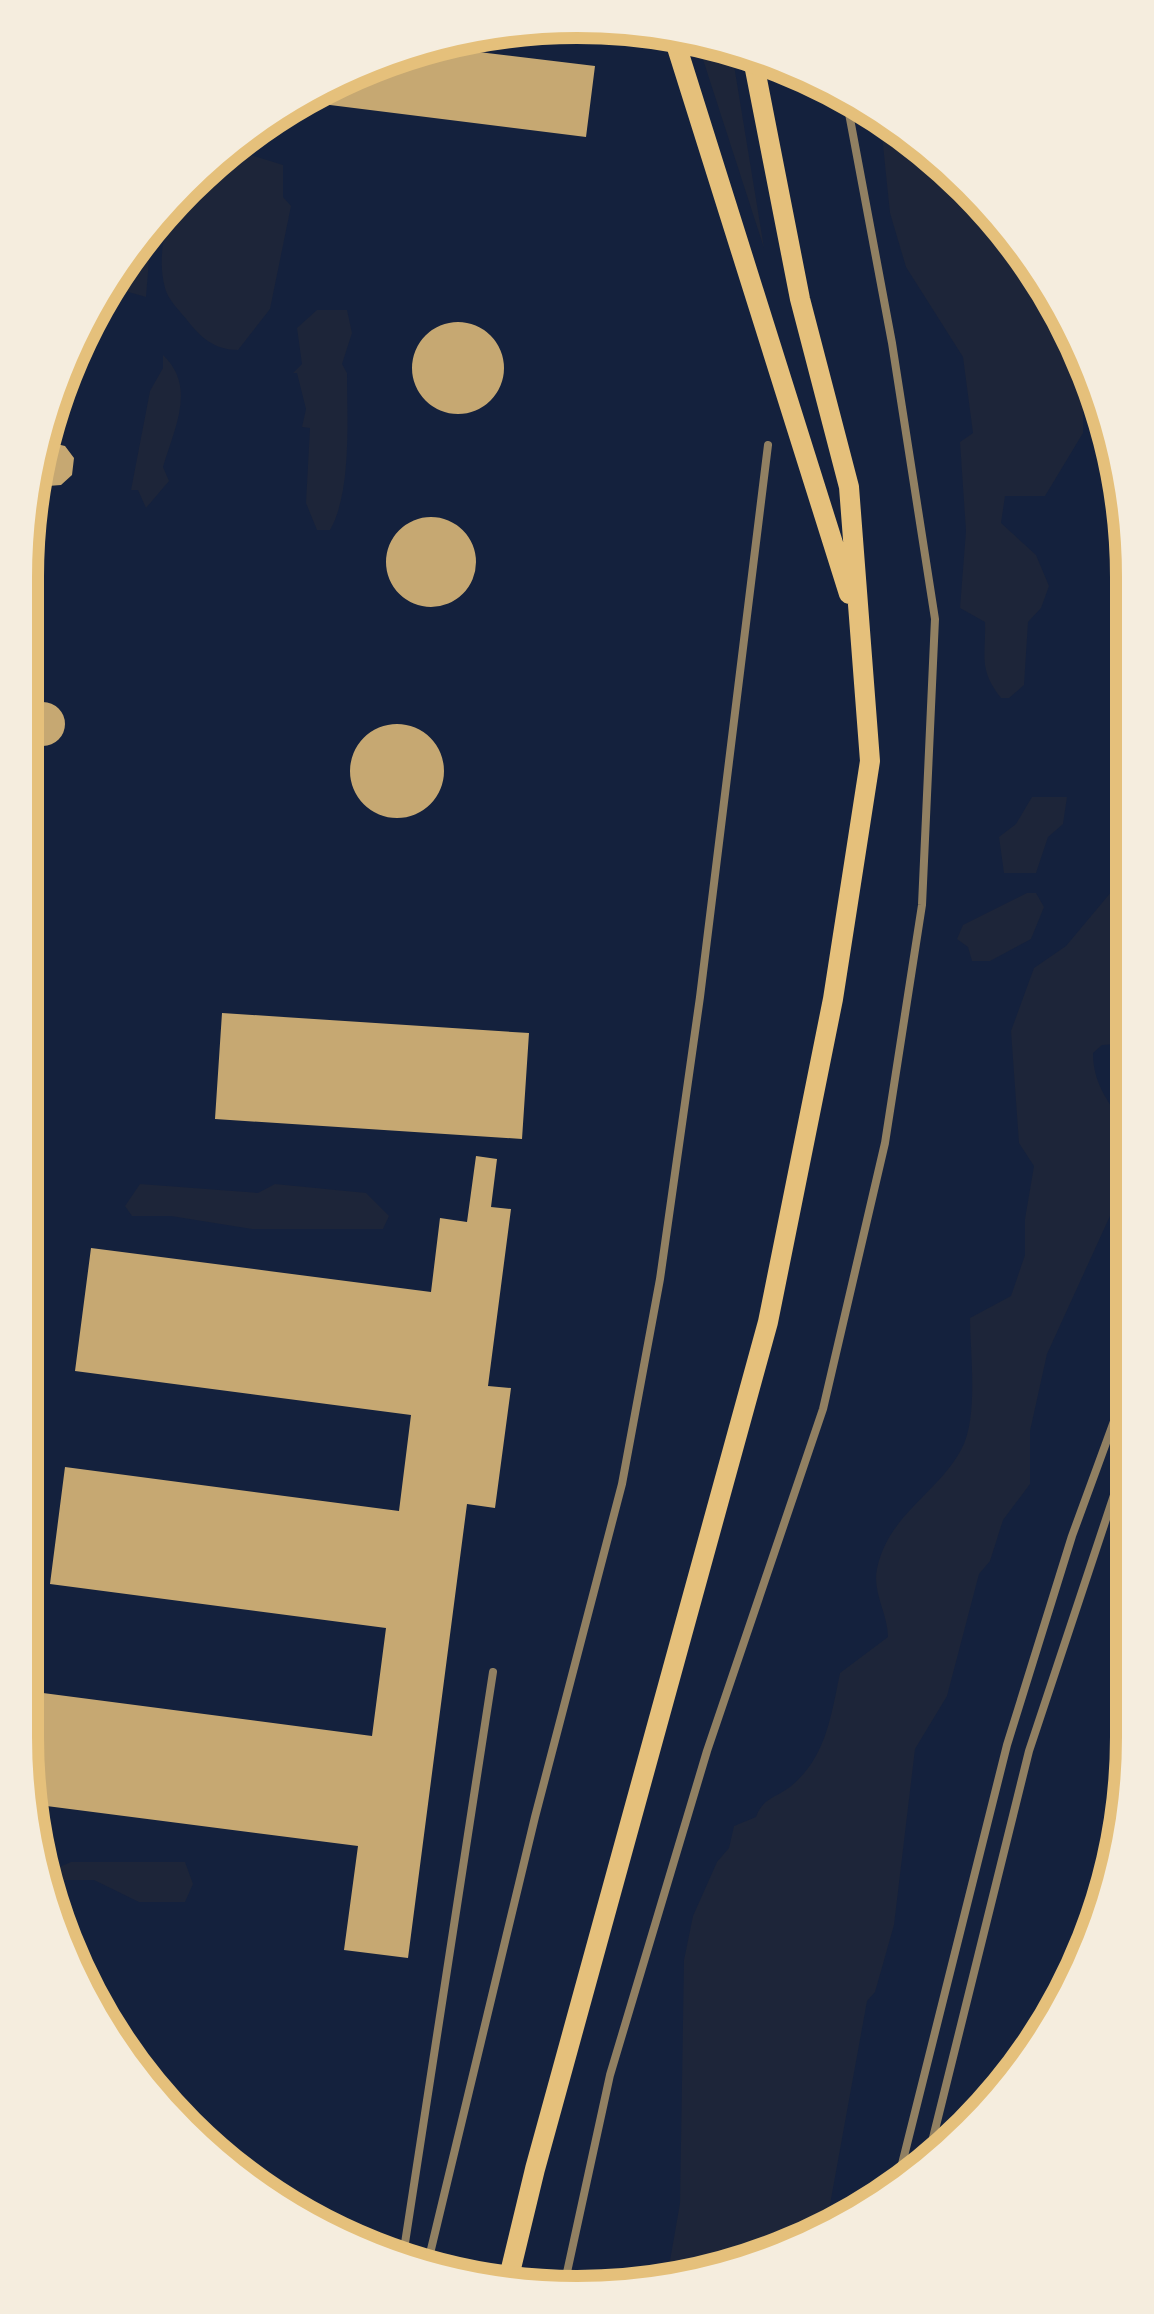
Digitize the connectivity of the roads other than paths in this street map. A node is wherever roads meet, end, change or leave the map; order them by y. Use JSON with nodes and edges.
{"nodes":[{"id":1,"x":677,"y":47,"type":"edge"},
{"id":2,"x":756,"y":68,"type":"edge"},
{"id":3,"x":863,"y":640,"type":"junction"},
{"id":4,"x":510,"y":2272,"type":"edge"}],
"edges":[{"from":1,"to":3,"type":"main road"},
{"from":2,"to":3,"type":"main road"},
{"from":3,"to":4,"type":"main road"}]}
